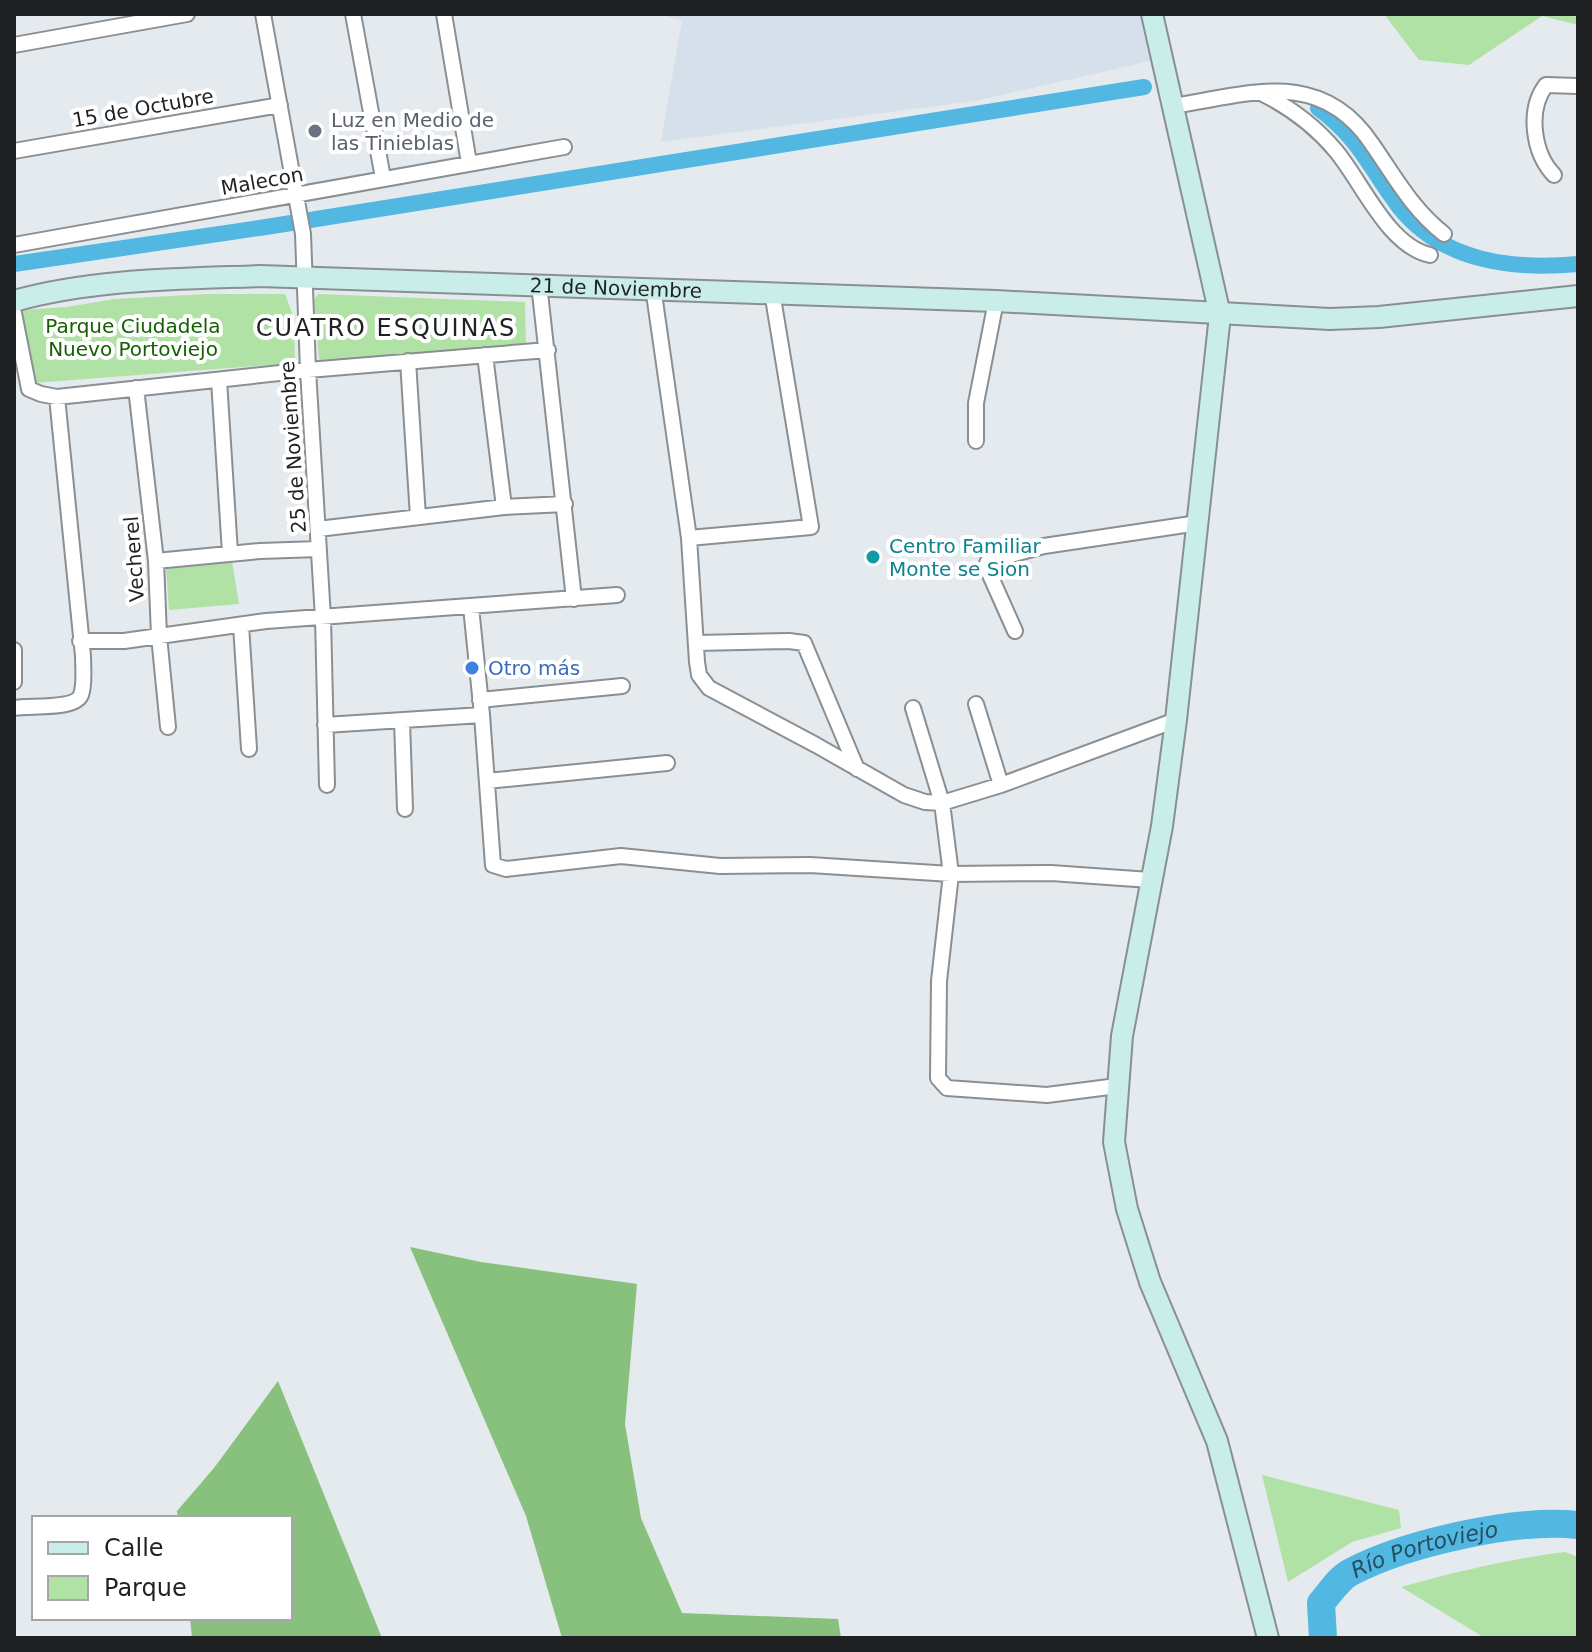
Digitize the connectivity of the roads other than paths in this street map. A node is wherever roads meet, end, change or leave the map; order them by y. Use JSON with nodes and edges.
{"nodes":[{"id":1,"x":263,"y":14,"type":"edge"},
{"id":2,"x":353,"y":14,"type":"edge"},
{"id":3,"x":444,"y":14,"type":"edge"},
{"id":4,"x":1152,"y":14,"type":"edge"},
{"id":5,"x":177,"y":15,"type":"edge"},
{"id":6,"x":14,"y":45,"type":"edge"},
{"id":7,"x":1578,"y":86,"type":"edge"},
{"id":8,"x":1259,"y":92,"type":"junction"},
{"id":9,"x":280,"y":105,"type":"junction"},
{"id":10,"x":1173,"y":106,"type":"junction"},
{"id":11,"x":564,"y":147,"type":"dead end"},
{"id":12,"x":14,"y":151,"type":"edge"},
{"id":13,"x":469,"y":163,"type":"junction"},
{"id":14,"x":1554,"y":175,"type":"dead end"},
{"id":15,"x":383,"y":178,"type":"junction"},
{"id":16,"x":298,"y":201,"type":"junction"},
{"id":17,"x":1444,"y":234,"type":"dead end"},
{"id":18,"x":14,"y":245,"type":"edge"},
{"id":19,"x":1430,"y":255,"type":"dead end"},
{"id":20,"x":305,"y":276,"type":"junction"},
{"id":21,"x":539,"y":284,"type":"junction"},
{"id":22,"x":653,"y":287,"type":"junction"},
{"id":23,"x":772,"y":292,"type":"junction"},
{"id":24,"x":1578,"y":296,"type":"edge"},
{"id":25,"x":14,"y":301,"type":"edge"},
{"id":26,"x":996,"y":301,"type":"junction"},
{"id":27,"x":14,"y":313,"type":"edge"},
{"id":28,"x":1220,"y":315,"type":"junction"},
{"id":29,"x":548,"y":350,"type":"junction"},
{"id":30,"x":485,"y":355,"type":"junction"},
{"id":31,"x":408,"y":361,"type":"junction"},
{"id":32,"x":308,"y":370,"type":"junction"},
{"id":33,"x":219,"y":380,"type":"junction"},
{"id":34,"x":136,"y":388,"type":"junction"},
{"id":35,"x":57,"y":397,"type":"junction"},
{"id":36,"x":976,"y":441,"type":"dead end"},
{"id":37,"x":565,"y":504,"type":"junction"},
{"id":38,"x":504,"y":507,"type":"junction"},
{"id":39,"x":418,"y":517,"type":"junction"},
{"id":40,"x":1198,"y":523,"type":"junction"},
{"id":41,"x":318,"y":529,"type":"junction"},
{"id":42,"x":689,"y":538,"type":"junction"},
{"id":43,"x":319,"y":549,"type":"junction"},
{"id":44,"x":230,"y":553,"type":"junction"},
{"id":45,"x":156,"y":561,"type":"junction"},
{"id":46,"x":617,"y":595,"type":"dead end"},
{"id":47,"x":574,"y":599,"type":"junction"},
{"id":48,"x":471,"y":607,"type":"junction"},
{"id":49,"x":323,"y":618,"type":"junction"},
{"id":50,"x":241,"y":625,"type":"junction"},
{"id":51,"x":1015,"y":631,"type":"dead end"},
{"id":52,"x":159,"y":636,"type":"junction"},
{"id":53,"x":80,"y":641,"type":"junction"},
{"id":54,"x":696,"y":643,"type":"junction"},
{"id":55,"x":14,"y":650,"type":"edge"},
{"id":56,"x":14,"y":682,"type":"edge"},
{"id":57,"x":622,"y":686,"type":"dead end"},
{"id":58,"x":976,"y":704,"type":"dead end"},
{"id":59,"x":14,"y":708,"type":"edge"},
{"id":60,"x":481,"y":708,"type":"junction"},
{"id":61,"x":913,"y":708,"type":"dead end"},
{"id":62,"x":1176,"y":720,"type":"junction"},
{"id":63,"x":402,"y":721,"type":"junction"},
{"id":64,"x":325,"y":725,"type":"junction"},
{"id":65,"x":168,"y":727,"type":"dead end"},
{"id":66,"x":249,"y":749,"type":"dead end"},
{"id":67,"x":667,"y":763,"type":"dead end"},
{"id":68,"x":857,"y":769,"type":"junction"},
{"id":69,"x":487,"y":781,"type":"junction"},
{"id":70,"x":327,"y":785,"type":"dead end"},
{"id":71,"x":1001,"y":785,"type":"junction"},
{"id":72,"x":942,"y":803,"type":"junction"},
{"id":73,"x":405,"y":809,"type":"dead end"},
{"id":74,"x":951,"y":874,"type":"junction"},
{"id":75,"x":1150,"y":880,"type":"junction"},
{"id":76,"x":1117,"y":1086,"type":"junction"},
{"id":77,"x":1268,"y":1638,"type":"edge"}],
"edges":[{"from":1,"to":9,"type":"street","name":"25 de Noviembre"},
{"from":2,"to":15,"type":"street"},
{"from":3,"to":13,"type":"street"},
{"from":4,"to":10,"type":"street"},
{"from":5,"to":6,"type":"street"},
{"from":7,"to":14,"type":"street"},
{"from":8,"to":10,"type":"street"},
{"from":8,"to":17,"type":"street"},
{"from":8,"to":19,"type":"street"},
{"from":9,"to":12,"type":"street","name":"15 de Octubre"},
{"from":9,"to":16,"type":"street","name":"25 de Noviembre"},
{"from":10,"to":28,"type":"street"},
{"from":11,"to":13,"type":"street","name":"Malecon"},
{"from":13,"to":15,"type":"street","name":"Malecon"},
{"from":15,"to":16,"type":"street","name":"Malecon"},
{"from":16,"to":18,"type":"street","name":"Malecon"},
{"from":16,"to":20,"type":"street","name":"25 de Noviembre"},
{"from":20,"to":21,"type":"street","name":"21 de Noviembre"},
{"from":20,"to":25,"type":"street","name":"21 de Noviembre"},
{"from":20,"to":32,"type":"street","name":"25 de Noviembre"},
{"from":21,"to":22,"type":"street","name":"21 de Noviembre"},
{"from":21,"to":29,"type":"street"},
{"from":22,"to":23,"type":"street","name":"21 de Noviembre"},
{"from":22,"to":42,"type":"street"},
{"from":23,"to":26,"type":"street","name":"21 de Noviembre"},
{"from":23,"to":42,"type":"street"},
{"from":24,"to":28,"type":"street","name":"21 de Noviembre"},
{"from":26,"to":28,"type":"street","name":"21 de Noviembre"},
{"from":26,"to":36,"type":"street"},
{"from":27,"to":35,"type":"street"},
{"from":28,"to":40,"type":"street"},
{"from":29,"to":30,"type":"street"},
{"from":29,"to":37,"type":"street"},
{"from":30,"to":31,"type":"street"},
{"from":30,"to":38,"type":"street"},
{"from":31,"to":32,"type":"street"},
{"from":31,"to":39,"type":"street"},
{"from":32,"to":33,"type":"street"},
{"from":32,"to":41,"type":"street","name":"25 de Noviembre"},
{"from":33,"to":34,"type":"street"},
{"from":33,"to":44,"type":"street"},
{"from":34,"to":35,"type":"street"},
{"from":34,"to":45,"type":"street","name":"Vecherel"},
{"from":35,"to":53,"type":"street"},
{"from":37,"to":38,"type":"street"},
{"from":37,"to":47,"type":"street"},
{"from":38,"to":39,"type":"street"},
{"from":39,"to":41,"type":"street"},
{"from":40,"to":51,"type":"street"},
{"from":40,"to":62,"type":"street"},
{"from":41,"to":43,"type":"street","name":"25 de Noviembre"},
{"from":42,"to":54,"type":"street"},
{"from":43,"to":44,"type":"street"},
{"from":43,"to":49,"type":"street","name":"25 de Noviembre"},
{"from":44,"to":45,"type":"street"},
{"from":45,"to":52,"type":"street","name":"Vecherel"},
{"from":46,"to":47,"type":"street"},
{"from":47,"to":48,"type":"street"},
{"from":48,"to":49,"type":"street"},
{"from":48,"to":60,"type":"street"},
{"from":49,"to":50,"type":"street"},
{"from":49,"to":64,"type":"street","name":"25 de Noviembre"},
{"from":50,"to":52,"type":"street"},
{"from":50,"to":66,"type":"street"},
{"from":52,"to":53,"type":"street"},
{"from":52,"to":65,"type":"street","name":"Vecherel"},
{"from":53,"to":59,"type":"street"},
{"from":54,"to":68,"type":"street"},
{"from":54,"to":68,"type":"street"},
{"from":55,"to":56,"type":"street"},
{"from":57,"to":60,"type":"street"},
{"from":58,"to":71,"type":"street"},
{"from":60,"to":63,"type":"street"},
{"from":60,"to":69,"type":"street"},
{"from":61,"to":72,"type":"street"},
{"from":62,"to":71,"type":"street"},
{"from":62,"to":75,"type":"street"},
{"from":63,"to":64,"type":"street"},
{"from":63,"to":73,"type":"street"},
{"from":64,"to":70,"type":"street","name":"25 de Noviembre"},
{"from":67,"to":69,"type":"street"},
{"from":68,"to":72,"type":"street"},
{"from":69,"to":74,"type":"street"},
{"from":71,"to":72,"type":"street"},
{"from":72,"to":74,"type":"street"},
{"from":74,"to":75,"type":"street"},
{"from":74,"to":76,"type":"street"},
{"from":75,"to":76,"type":"street"},
{"from":76,"to":77,"type":"street"}]}
